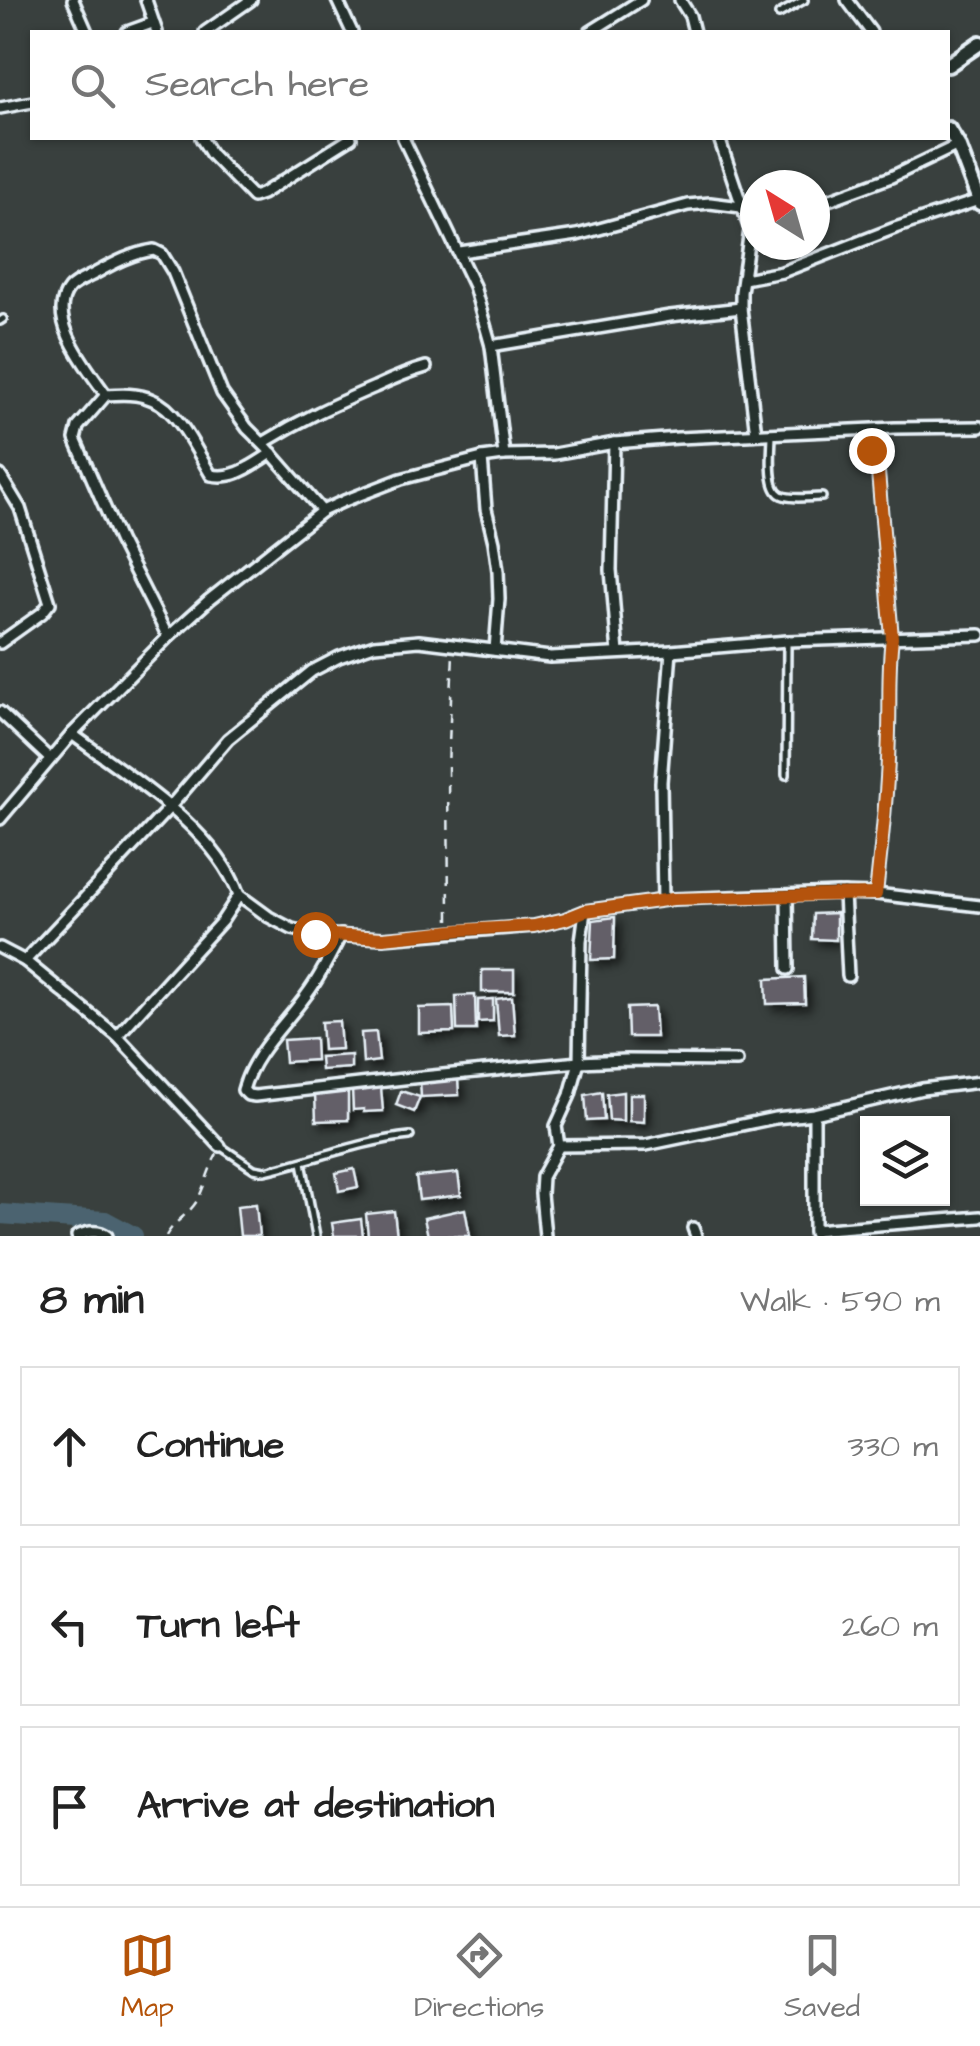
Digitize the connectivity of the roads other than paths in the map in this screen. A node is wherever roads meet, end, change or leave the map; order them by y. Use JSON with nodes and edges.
{"nodes":[{"id":1,"x":73,"y":0,"type":"edge"},
{"id":2,"x":146,"y":0,"type":"edge"},
{"id":3,"x":252,"y":0,"type":"edge"},
{"id":4,"x":338,"y":0,"type":"edge"},
{"id":5,"x":641,"y":0,"type":"edge"},
{"id":6,"x":680,"y":0,"type":"edge"},
{"id":7,"x":804,"y":0,"type":"edge"},
{"id":8,"x":847,"y":0,"type":"edge"},
{"id":9,"x":779,"y":14,"type":"dead end"},
{"id":10,"x":155,"y":28,"type":"edge"},
{"id":11,"x":86,"y":30,"type":"edge"},
{"id":12,"x":210,"y":30,"type":"edge"},
{"id":13,"x":351,"y":30,"type":"edge"},
{"id":14,"x":593,"y":30,"type":"edge"},
{"id":15,"x":694,"y":30,"type":"edge"},
{"id":16,"x":870,"y":30,"type":"edge"},
{"id":17,"x":980,"y":43,"type":"edge"},
{"id":18,"x":950,"y":64,"type":"edge"},
{"id":19,"x":30,"y":102,"type":"edge"},
{"id":20,"x":0,"y":108,"type":"edge"},
{"id":21,"x":950,"y":132,"type":"edge"},
{"id":22,"x":202,"y":140,"type":"edge"},
{"id":23,"x":348,"y":140,"type":"edge"},
{"id":24,"x":404,"y":140,"type":"edge"},
{"id":25,"x":721,"y":140,"type":"edge"},
{"id":26,"x":958,"y":145,"type":"junction"},
{"id":27,"x":830,"y":200,"type":"edge"},
{"id":28,"x":980,"y":202,"type":"edge"},
{"id":29,"x":740,"y":204,"type":"edge"},
{"id":30,"x":740,"y":207,"type":"edge"},
{"id":31,"x":460,"y":252,"type":"junction"},
{"id":32,"x":747,"y":260,"type":"edge"},
{"id":33,"x":744,"y":280,"type":"junction"},
{"id":34,"x":741,"y":308,"type":"junction"},
{"id":35,"x":491,"y":346,"type":"junction"},
{"id":36,"x":426,"y":367,"type":"dead end"},
{"id":37,"x":106,"y":394,"type":"junction"},
{"id":38,"x":980,"y":427,"type":"edge"},
{"id":39,"x":864,"y":430,"type":"junction"},
{"id":40,"x":756,"y":434,"type":"junction"},
{"id":41,"x":772,"y":434,"type":"junction"},
{"id":42,"x":263,"y":443,"type":"junction"},
{"id":43,"x":614,"y":444,"type":"junction"},
{"id":44,"x":272,"y":453,"type":"junction"},
{"id":45,"x":504,"y":455,"type":"junction"},
{"id":46,"x":482,"y":458,"type":"junction"},
{"id":47,"x":0,"y":475,"type":"edge"},
{"id":48,"x":822,"y":497,"type":"dead end"},
{"id":49,"x":322,"y":511,"type":"junction"},
{"id":50,"x":980,"y":635,"type":"edge"},
{"id":51,"x":168,"y":637,"type":"junction"},
{"id":52,"x":892,"y":638,"type":"junction"},
{"id":53,"x":786,"y":641,"type":"junction"},
{"id":54,"x":0,"y":643,"type":"edge"},
{"id":55,"x":496,"y":650,"type":"junction"},
{"id":56,"x":671,"y":651,"type":"junction"},
{"id":57,"x":618,"y":654,"type":"junction"},
{"id":58,"x":0,"y":712,"type":"edge"},
{"id":59,"x":72,"y":734,"type":"junction"},
{"id":60,"x":50,"y":759,"type":"junction"},
{"id":61,"x":786,"y":775,"type":"dead end"},
{"id":62,"x":169,"y":808,"type":"junction"},
{"id":63,"x":0,"y":820,"type":"edge"},
{"id":64,"x":844,"y":893,"type":"junction"},
{"id":65,"x":876,"y":894,"type":"junction"},
{"id":66,"x":239,"y":895,"type":"junction"},
{"id":67,"x":787,"y":895,"type":"junction"},
{"id":68,"x":663,"y":900,"type":"junction"},
{"id":69,"x":980,"y":906,"type":"edge"},
{"id":70,"x":585,"y":911,"type":"junction"},
{"id":71,"x":341,"y":936,"type":"junction"},
{"id":72,"x":0,"y":948,"type":"edge"},
{"id":73,"x":25,"y":961,"type":"junction"},
{"id":74,"x":788,"y":969,"type":"dead end"},
{"id":75,"x":848,"y":976,"type":"dead end"},
{"id":76,"x":117,"y":1036,"type":"junction"},
{"id":77,"x":737,"y":1061,"type":"dead end"},
{"id":78,"x":579,"y":1062,"type":"junction"},
{"id":79,"x":980,"y":1082,"type":"edge"},
{"id":80,"x":814,"y":1114,"type":"junction"},
{"id":81,"x":410,"y":1136,"type":"dead end"},
{"id":82,"x":220,"y":1146,"type":"joint"},
{"id":83,"x":559,"y":1146,"type":"junction"},
{"id":84,"x":302,"y":1162,"type":"junction"},
{"id":85,"x":980,"y":1217,"type":"edge"},
{"id":86,"x":905,"y":1223,"type":"junction"},
{"id":87,"x":814,"y":1233,"type":"edge"},
{"id":88,"x":77,"y":1236,"type":"edge"},
{"id":89,"x":107,"y":1236,"type":"edge"},
{"id":90,"x":316,"y":1236,"type":"edge"},
{"id":91,"x":546,"y":1236,"type":"edge"},
{"id":92,"x":906,"y":1236,"type":"edge"}],
"edges":[{"from":1,"to":11,"type":"street"},
{"from":2,"to":10,"type":"street"},
{"from":3,"to":12,"type":"street"},
{"from":4,"to":13,"type":"street"},
{"from":5,"to":14,"type":"street"},
{"from":6,"to":15,"type":"street"},
{"from":7,"to":9,"type":"lane"},
{"from":8,"to":16,"type":"street"},
{"from":17,"to":18,"type":"street"},
{"from":19,"to":20,"type":"street"},
{"from":21,"to":26,"type":"street"},
{"from":22,"to":23,"type":"street"},
{"from":24,"to":31,"type":"street"},
{"from":25,"to":29,"type":"street"},
{"from":26,"to":27,"type":"street"},
{"from":26,"to":28,"type":"street"},
{"from":28,"to":33,"type":"street"},
{"from":30,"to":31,"type":"street"},
{"from":31,"to":35,"type":"street"},
{"from":32,"to":33,"type":"street"},
{"from":33,"to":34,"type":"street"},
{"from":34,"to":35,"type":"street"},
{"from":34,"to":40,"type":"street"},
{"from":35,"to":45,"type":"street"},
{"from":36,"to":42,"type":"street"},
{"from":37,"to":42,"type":"street"},
{"from":37,"to":44,"type":"street"},
{"from":37,"to":51,"type":"street"},
{"from":38,"to":39,"type":"street"},
{"from":39,"to":41,"type":"street"},
{"from":39,"to":52,"type":"street"},
{"from":40,"to":41,"type":"street"},
{"from":40,"to":43,"type":"street"},
{"from":41,"to":48,"type":"lane"},
{"from":42,"to":44,"type":"street"},
{"from":43,"to":45,"type":"street"},
{"from":43,"to":57,"type":"street"},
{"from":44,"to":49,"type":"street"},
{"from":45,"to":46,"type":"street"},
{"from":46,"to":49,"type":"street"},
{"from":46,"to":55,"type":"street"},
{"from":47,"to":54,"type":"street"},
{"from":49,"to":51,"type":"street"},
{"from":50,"to":52,"type":"street"},
{"from":51,"to":59,"type":"street"},
{"from":52,"to":53,"type":"street"},
{"from":52,"to":65,"type":"street"},
{"from":53,"to":56,"type":"street"},
{"from":53,"to":61,"type":"lane"},
{"from":55,"to":57,"type":"street"},
{"from":55,"to":62,"type":"street"},
{"from":56,"to":57,"type":"street"},
{"from":56,"to":68,"type":"street"},
{"from":58,"to":60,"type":"street"},
{"from":59,"to":60,"type":"street"},
{"from":59,"to":62,"type":"street"},
{"from":60,"to":63,"type":"street"},
{"from":62,"to":66,"type":"street"},
{"from":62,"to":73,"type":"street"},
{"from":64,"to":65,"type":"street"},
{"from":64,"to":67,"type":"street"},
{"from":64,"to":75,"type":"street"},
{"from":65,"to":69,"type":"street"},
{"from":66,"to":71,"type":"street"},
{"from":66,"to":76,"type":"street"},
{"from":67,"to":68,"type":"street"},
{"from":67,"to":74,"type":"street"},
{"from":68,"to":70,"type":"street"},
{"from":70,"to":71,"type":"street"},
{"from":70,"to":78,"type":"street"},
{"from":71,"to":78,"type":"street"},
{"from":72,"to":73,"type":"street"},
{"from":73,"to":76,"type":"street"},
{"from":76,"to":82,"type":"street"},
{"from":77,"to":78,"type":"street"},
{"from":78,"to":83,"type":"street"},
{"from":79,"to":80,"type":"street"},
{"from":80,"to":83,"type":"street"},
{"from":80,"to":87,"type":"street"},
{"from":81,"to":84,"type":"lane"},
{"from":82,"to":84,"type":"lane"},
{"from":83,"to":91,"type":"street"},
{"from":84,"to":90,"type":"lane"},
{"from":85,"to":86,"type":"street"},
{"from":86,"to":87,"type":"street"},
{"from":86,"to":92,"type":"street"},
{"from":88,"to":89,"type":"street"}]}
